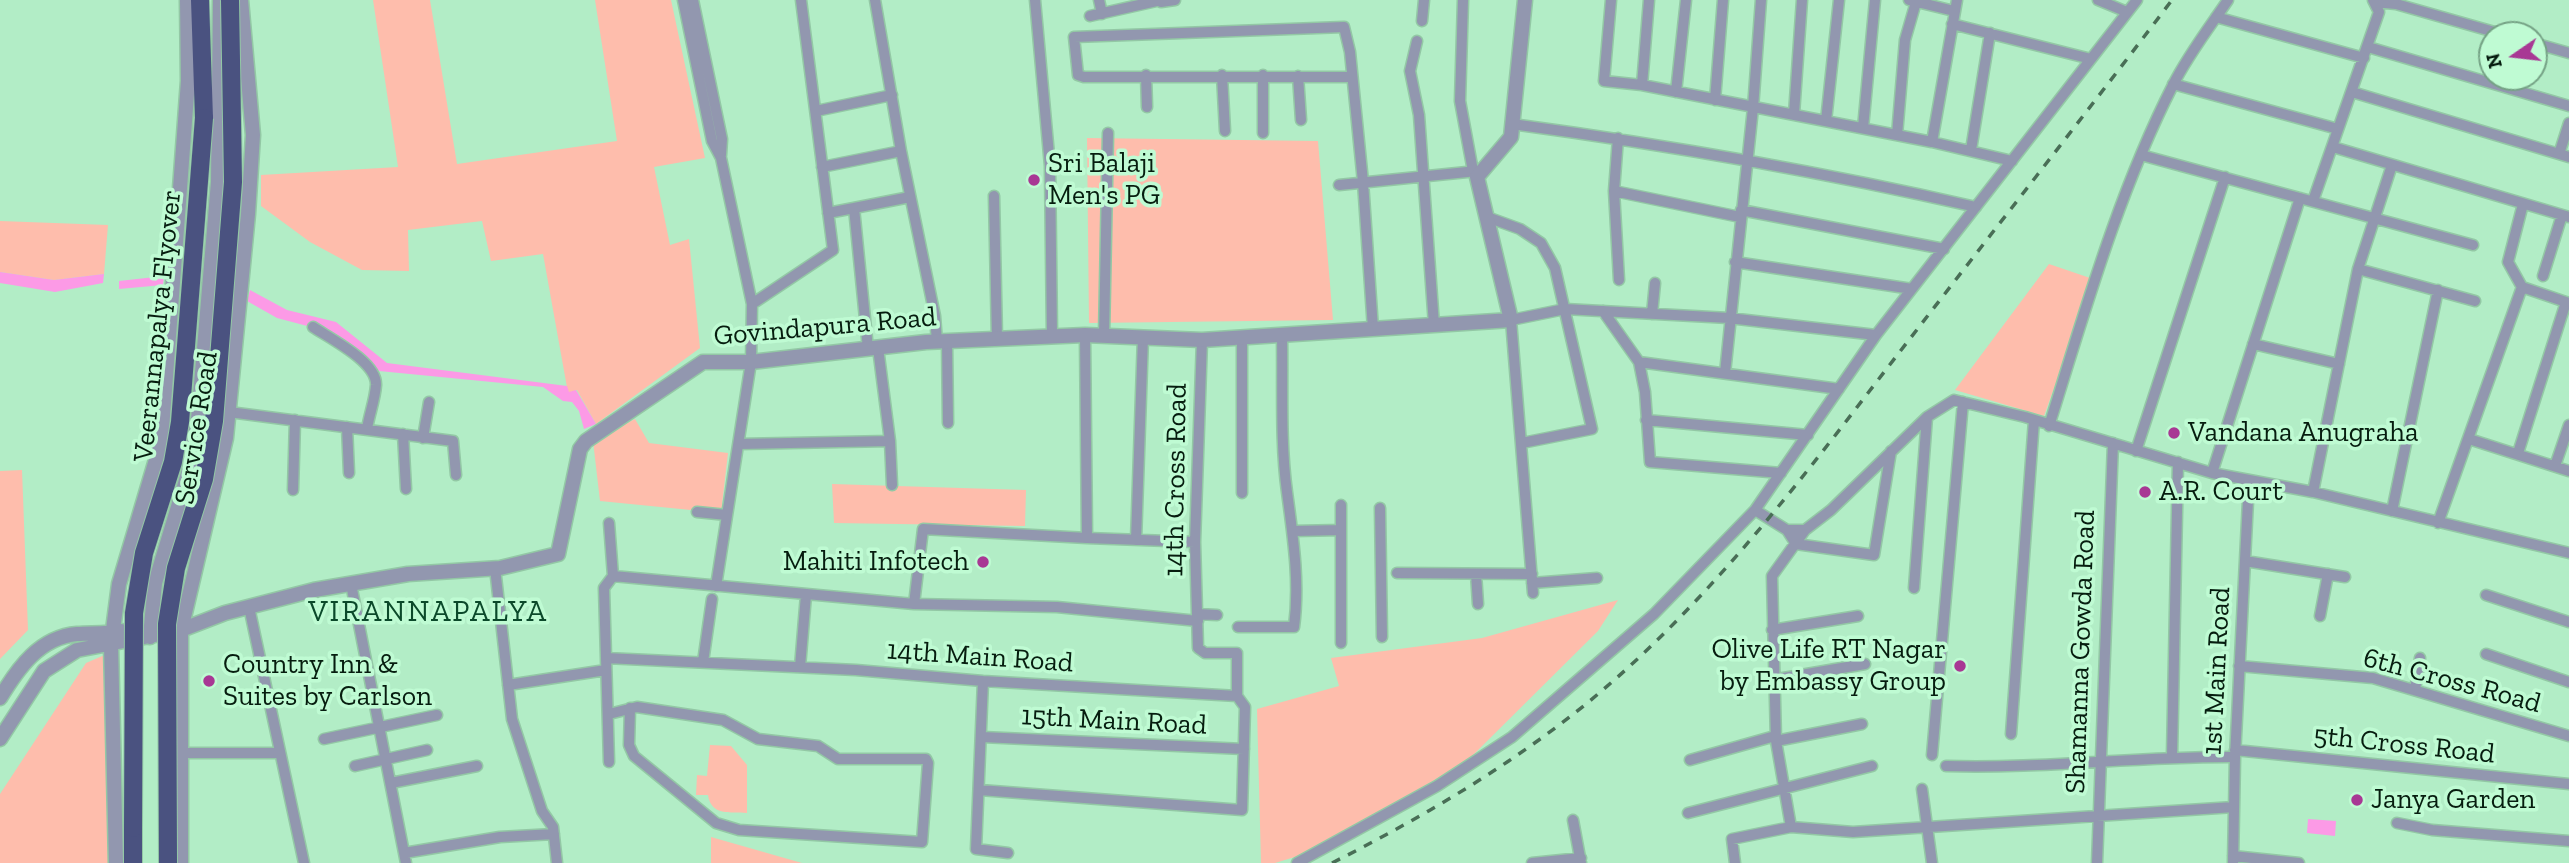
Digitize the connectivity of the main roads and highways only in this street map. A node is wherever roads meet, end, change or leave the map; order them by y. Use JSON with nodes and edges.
{"nodes":[{"id":1,"x":200,"y":0,"type":"edge"},
{"id":2,"x":230,"y":0,"type":"edge"},
{"id":3,"x":133,"y":863,"type":"edge"},
{"id":4,"x":168,"y":863,"type":"edge"}],
"edges":[{"from":1,"to":3,"type":"highway","name":"Veerannapalya Flyover","bridge":true},
{"from":2,"to":4,"type":"highway","bridge":true}]}
